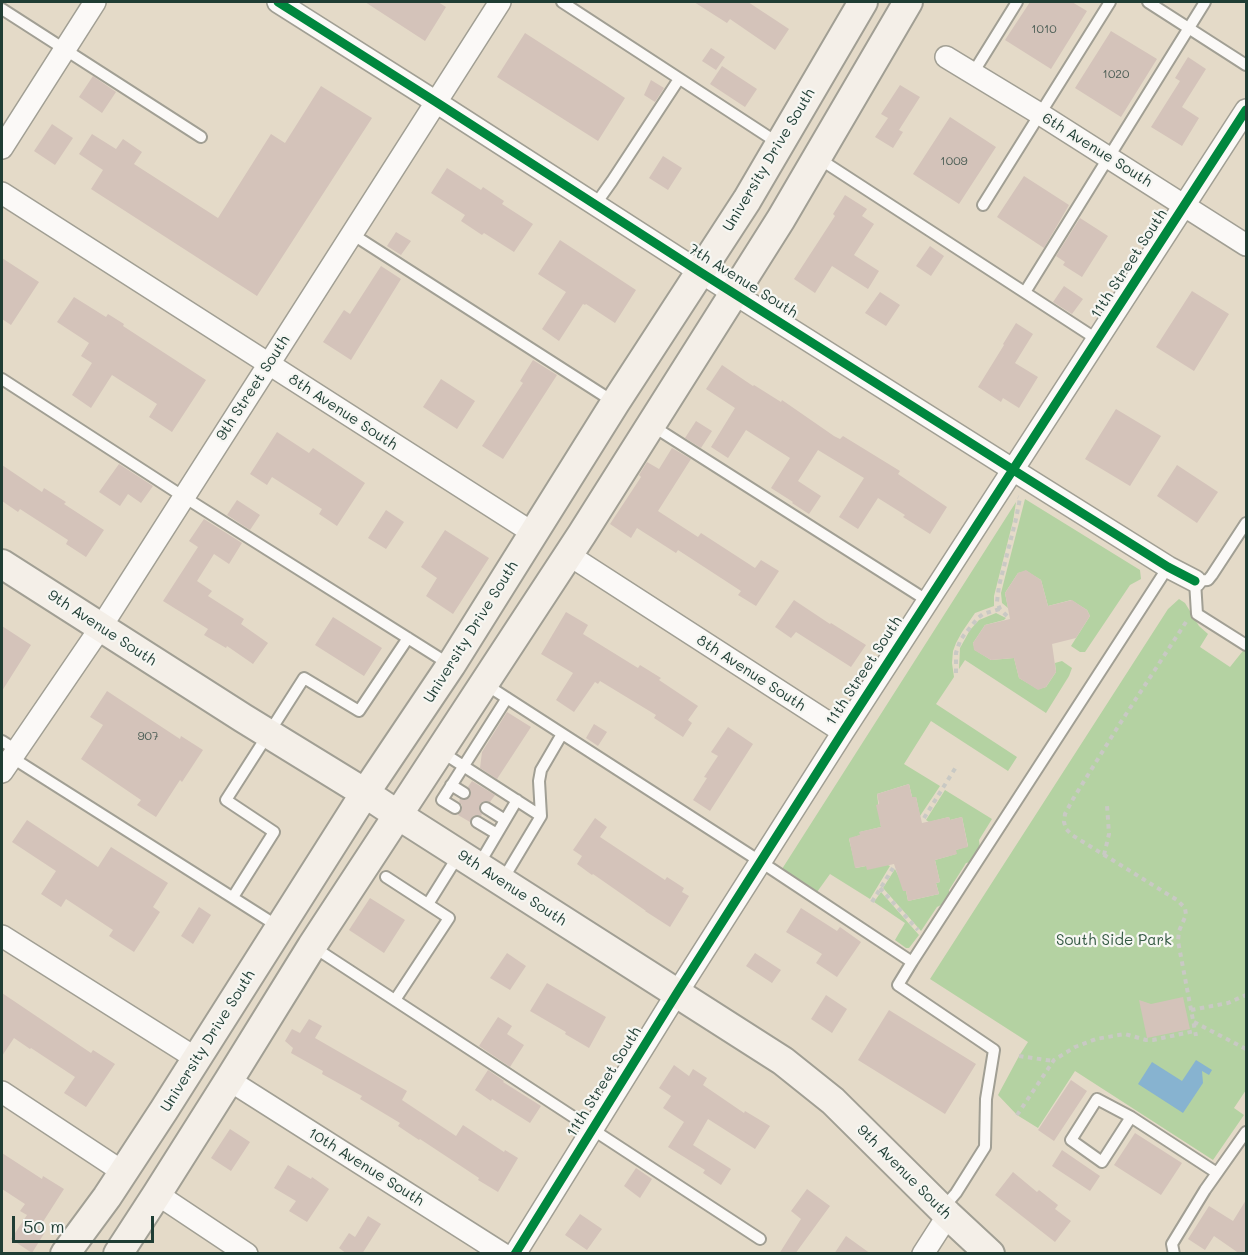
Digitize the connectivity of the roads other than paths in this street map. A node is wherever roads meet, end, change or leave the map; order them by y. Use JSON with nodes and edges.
{"nodes":[{"id":1,"x":95,"y":2,"type":"edge"},
{"id":2,"x":278,"y":2,"type":"edge"},
{"id":3,"x":500,"y":2,"type":"edge"},
{"id":4,"x":562,"y":2,"type":"edge"},
{"id":5,"x":863,"y":2,"type":"edge"},
{"id":6,"x":908,"y":2,"type":"edge"},
{"id":7,"x":1017,"y":2,"type":"edge"},
{"id":8,"x":1110,"y":2,"type":"edge"},
{"id":9,"x":1148,"y":2,"type":"edge"},
{"id":10,"x":1205,"y":2,"type":"edge"},
{"id":11,"x":2,"y":9,"type":"edge"},
{"id":12,"x":1189,"y":27,"type":"junction"},
{"id":13,"x":64,"y":49,"type":"junction"},
{"id":14,"x":946,"y":57,"type":"dead end"},
{"id":15,"x":1246,"y":64,"type":"edge"},
{"id":16,"x":973,"y":73,"type":"junction"},
{"id":17,"x":679,"y":79,"type":"junction"},
{"id":18,"x":436,"y":102,"type":"junction"},
{"id":19,"x":1246,"y":110,"type":"edge"},
{"id":20,"x":1040,"y":114,"type":"junction"},
{"id":21,"x":201,"y":137,"type":"dead end"},
{"id":22,"x":780,"y":145,"type":"junction"},
{"id":23,"x":2,"y":148,"type":"edge"},
{"id":24,"x":818,"y":157,"type":"junction"},
{"id":25,"x":1108,"y":157,"type":"junction"},
{"id":26,"x":2,"y":193,"type":"edge"},
{"id":27,"x":595,"y":205,"type":"junction"},
{"id":28,"x":984,"y":205,"type":"dead end"},
{"id":29,"x":1185,"y":206,"type":"junction"},
{"id":30,"x":352,"y":234,"type":"junction"},
{"id":31,"x":1246,"y":245,"type":"edge"},
{"id":32,"x":699,"y":272,"type":"junction"},
{"id":33,"x":1025,"y":292,"type":"junction"},
{"id":34,"x":734,"y":293,"type":"junction"},
{"id":35,"x":1098,"y":340,"type":"junction"},
{"id":36,"x":269,"y":364,"type":"junction"},
{"id":37,"x":2,"y":379,"type":"edge"},
{"id":38,"x":615,"y":403,"type":"junction"},
{"id":39,"x":651,"y":425,"type":"junction"},
{"id":40,"x":1013,"y":470,"type":"junction"},
{"id":41,"x":184,"y":497,"type":"junction"},
{"id":42,"x":1246,"y":523,"type":"edge"},
{"id":43,"x":533,"y":533,"type":"junction"},
{"id":44,"x":569,"y":555,"type":"junction"},
{"id":45,"x":2,"y":564,"type":"edge"},
{"id":46,"x":1168,"y":567,"type":"junction"},
{"id":47,"x":1195,"y":581,"type":"junction"},
{"id":48,"x":928,"y":601,"type":"junction"},
{"id":49,"x":101,"y":627,"type":"junction"},
{"id":50,"x":408,"y":638,"type":"junction"},
{"id":51,"x":1246,"y":645,"type":"edge"},
{"id":52,"x":451,"y":665,"type":"junction"},
{"id":53,"x":496,"y":691,"type":"junction"},
{"id":54,"x":843,"y":732,"type":"junction"},
{"id":55,"x":268,"y":734,"type":"junction"},
{"id":56,"x":562,"y":734,"type":"junction"},
{"id":57,"x":8,"y":755,"type":"edge"},
{"id":58,"x":452,"y":759,"type":"junction"},
{"id":59,"x":451,"y":785,"type":"junction"},
{"id":60,"x":365,"y":793,"type":"junction"},
{"id":61,"x":464,"y":793,"type":"dead end"},
{"id":62,"x":517,"y":800,"type":"junction"},
{"id":63,"x":455,"y":808,"type":"dead end"},
{"id":64,"x":486,"y":808,"type":"dead end"},
{"id":65,"x":398,"y":815,"type":"junction"},
{"id":66,"x":541,"y":816,"type":"junction"},
{"id":67,"x":505,"y":820,"type":"junction"},
{"id":68,"x":477,"y":822,"type":"dead end"},
{"id":69,"x":497,"y":834,"type":"junction"},
{"id":70,"x":468,"y":860,"type":"junction"},
{"id":71,"x":761,"y":862,"type":"junction"},
{"id":72,"x":386,"y":877,"type":"dead end"},
{"id":73,"x":502,"y":882,"type":"junction"},
{"id":74,"x":232,"y":897,"type":"junction"},
{"id":75,"x":428,"y":904,"type":"junction"},
{"id":76,"x":279,"y":927,"type":"junction"},
{"id":77,"x":2,"y":936,"type":"edge"},
{"id":78,"x":312,"y":946,"type":"junction"},
{"id":79,"x":912,"y":962,"type":"junction"},
{"id":80,"x":677,"y":993,"type":"junction"},
{"id":81,"x":395,"y":1000,"type":"junction"},
{"id":82,"x":197,"y":1059,"type":"junction"},
{"id":83,"x":229,"y":1080,"type":"junction"},
{"id":84,"x":2,"y":1092,"type":"edge"},
{"id":85,"x":1131,"y":1118,"type":"junction"},
{"id":86,"x":593,"y":1129,"type":"junction"},
{"id":87,"x":1246,"y":1132,"type":"edge"},
{"id":88,"x":123,"y":1172,"type":"junction"},
{"id":89,"x":1217,"y":1173,"type":"junction"},
{"id":90,"x":157,"y":1194,"type":"junction"},
{"id":91,"x":945,"y":1212,"type":"junction"},
{"id":92,"x":760,"y":1239,"type":"dead end"},
{"id":93,"x":1173,"y":1249,"type":"edge"},
{"id":94,"x":65,"y":1254,"type":"edge"},
{"id":95,"x":118,"y":1254,"type":"edge"},
{"id":96,"x":247,"y":1254,"type":"edge"},
{"id":97,"x":503,"y":1254,"type":"edge"},
{"id":98,"x":514,"y":1254,"type":"edge"},
{"id":99,"x":922,"y":1254,"type":"edge"},
{"id":100,"x":990,"y":1254,"type":"edge"},
{"id":101,"x":1165,"y":1254,"type":"edge"}],
"edges":[{"from":1,"to":13,"type":"street"},
{"from":2,"to":18,"type":"street","name":"7th Avenue South"},
{"from":3,"to":18,"type":"street","name":"9th Street South"},
{"from":4,"to":17,"type":"lane"},
{"from":5,"to":22,"type":"main road","name":"University Drive South"},
{"from":6,"to":24,"type":"main road"},
{"from":7,"to":16,"type":"lane"},
{"from":8,"to":20,"type":"lane"},
{"from":9,"to":12,"type":"lane"},
{"from":10,"to":12,"type":"lane"},
{"from":11,"to":13,"type":"lane"},
{"from":12,"to":15,"type":"lane"},
{"from":12,"to":25,"type":"lane"},
{"from":13,"to":21,"type":"lane"},
{"from":13,"to":23,"type":"street"},
{"from":14,"to":16,"type":"street","name":"6th Avenue South"},
{"from":16,"to":20,"type":"street","name":"6th Avenue South"},
{"from":17,"to":22,"type":"lane"},
{"from":17,"to":27,"type":"lane"},
{"from":18,"to":27,"type":"street","name":"7th Avenue South"},
{"from":18,"to":30,"type":"street","name":"9th Street South"},
{"from":19,"to":29,"type":"street","name":"11th Street South"},
{"from":20,"to":25,"type":"street","name":"6th Avenue South"},
{"from":20,"to":28,"type":"lane"},
{"from":22,"to":32,"type":"main road","name":"University Drive South"},
{"from":24,"to":33,"type":"lane"},
{"from":24,"to":34,"type":"main road"},
{"from":25,"to":29,"type":"street","name":"6th Avenue South"},
{"from":25,"to":33,"type":"lane"},
{"from":26,"to":36,"type":"street","name":"8th Avenue South"},
{"from":27,"to":32,"type":"street","name":"7th Avenue South"},
{"from":29,"to":31,"type":"street","name":"6th Avenue South"},
{"from":29,"to":35,"type":"street","name":"11th Street South"},
{"from":30,"to":36,"type":"street","name":"9th Street South"},
{"from":30,"to":38,"type":"lane"},
{"from":32,"to":34,"type":"street","name":"7th Avenue South"},
{"from":32,"to":38,"type":"main road","name":"University Drive South"},
{"from":33,"to":35,"type":"lane"},
{"from":34,"to":39,"type":"main road"},
{"from":34,"to":40,"type":"street","name":"7th Avenue South"},
{"from":35,"to":40,"type":"street","name":"11th Street South"},
{"from":36,"to":41,"type":"street","name":"9th Street South"},
{"from":36,"to":43,"type":"street","name":"8th Avenue South"},
{"from":37,"to":41,"type":"lane"},
{"from":38,"to":43,"type":"main road","name":"University Drive South"},
{"from":39,"to":44,"type":"main road"},
{"from":39,"to":48,"type":"lane"},
{"from":40,"to":46,"type":"street","name":"7th Avenue South"},
{"from":40,"to":48,"type":"street","name":"11th Street South"},
{"from":41,"to":49,"type":"street","name":"9th Street South"},
{"from":41,"to":50,"type":"lane"},
{"from":42,"to":47,"type":"lane"},
{"from":43,"to":52,"type":"main road","name":"University Drive South"},
{"from":44,"to":53,"type":"main road"},
{"from":44,"to":54,"type":"street","name":"8th Avenue South"},
{"from":45,"to":49,"type":"main road","name":"9th Avenue South"},
{"from":46,"to":47,"type":"street","name":"7th Avenue South"},
{"from":46,"to":79,"type":"lane"},
{"from":47,"to":51,"type":"lane"},
{"from":48,"to":54,"type":"street","name":"11th Street South"},
{"from":49,"to":55,"type":"main road","name":"9th Avenue South"},
{"from":49,"to":57,"type":"street","name":"9th Street South"},
{"from":50,"to":52,"type":"lane"},
{"from":50,"to":55,"type":"lane"},
{"from":52,"to":60,"type":"main road","name":"University Drive South"},
{"from":53,"to":56,"type":"lane"},
{"from":53,"to":58,"type":"main road"},
{"from":54,"to":71,"type":"street","name":"11th Street South"},
{"from":55,"to":60,"type":"main road","name":"9th Avenue South"},
{"from":55,"to":74,"type":"lane"},
{"from":56,"to":66,"type":"lane"},
{"from":56,"to":71,"type":"lane"},
{"from":57,"to":74,"type":"lane"},
{"from":58,"to":59,"type":"lane"},
{"from":58,"to":62,"type":"lane"},
{"from":58,"to":65,"type":"main road"},
{"from":59,"to":61,"type":"lane"},
{"from":59,"to":63,"type":"lane"},
{"from":60,"to":65,"type":"main road","name":"9th Avenue South"},
{"from":60,"to":76,"type":"main road","name":"University Drive South"},
{"from":62,"to":66,"type":"lane"},
{"from":62,"to":67,"type":"lane"},
{"from":64,"to":67,"type":"lane"},
{"from":65,"to":70,"type":"main road","name":"9th Avenue South"},
{"from":65,"to":78,"type":"main road"},
{"from":66,"to":73,"type":"lane"},
{"from":67,"to":69,"type":"lane"},
{"from":68,"to":69,"type":"lane"},
{"from":69,"to":70,"type":"lane"},
{"from":70,"to":73,"type":"main road","name":"9th Avenue South"},
{"from":70,"to":75,"type":"lane"},
{"from":71,"to":79,"type":"lane"},
{"from":71,"to":80,"type":"street","name":"11th Street South"},
{"from":72,"to":75,"type":"lane"},
{"from":73,"to":80,"type":"main road","name":"9th Avenue South"},
{"from":74,"to":76,"type":"lane"},
{"from":75,"to":81,"type":"lane"},
{"from":76,"to":82,"type":"main road","name":"University Drive South"},
{"from":77,"to":82,"type":"street"},
{"from":78,"to":81,"type":"lane"},
{"from":78,"to":83,"type":"main road"},
{"from":79,"to":91,"type":"lane"},
{"from":80,"to":86,"type":"street","name":"11th Street South"},
{"from":80,"to":91,"type":"main road","name":"9th Avenue South"},
{"from":81,"to":86,"type":"lane"},
{"from":82,"to":88,"type":"main road","name":"University Drive South"},
{"from":83,"to":90,"type":"main road"},
{"from":83,"to":97,"type":"street","name":"10th Avenue South"},
{"from":84,"to":88,"type":"street"},
{"from":85,"to":85,"type":"lane"},
{"from":85,"to":89,"type":"lane"},
{"from":86,"to":92,"type":"lane"},
{"from":86,"to":98,"type":"street","name":"11th Street South"},
{"from":87,"to":89,"type":"lane"},
{"from":88,"to":94,"type":"main road","name":"University Drive South"},
{"from":89,"to":93,"type":"lane"},
{"from":90,"to":95,"type":"main road"},
{"from":90,"to":96,"type":"street"},
{"from":91,"to":99,"type":"street"},
{"from":91,"to":100,"type":"main road","name":"9th Avenue South"},
{"from":93,"to":101,"type":"lane"}]}
